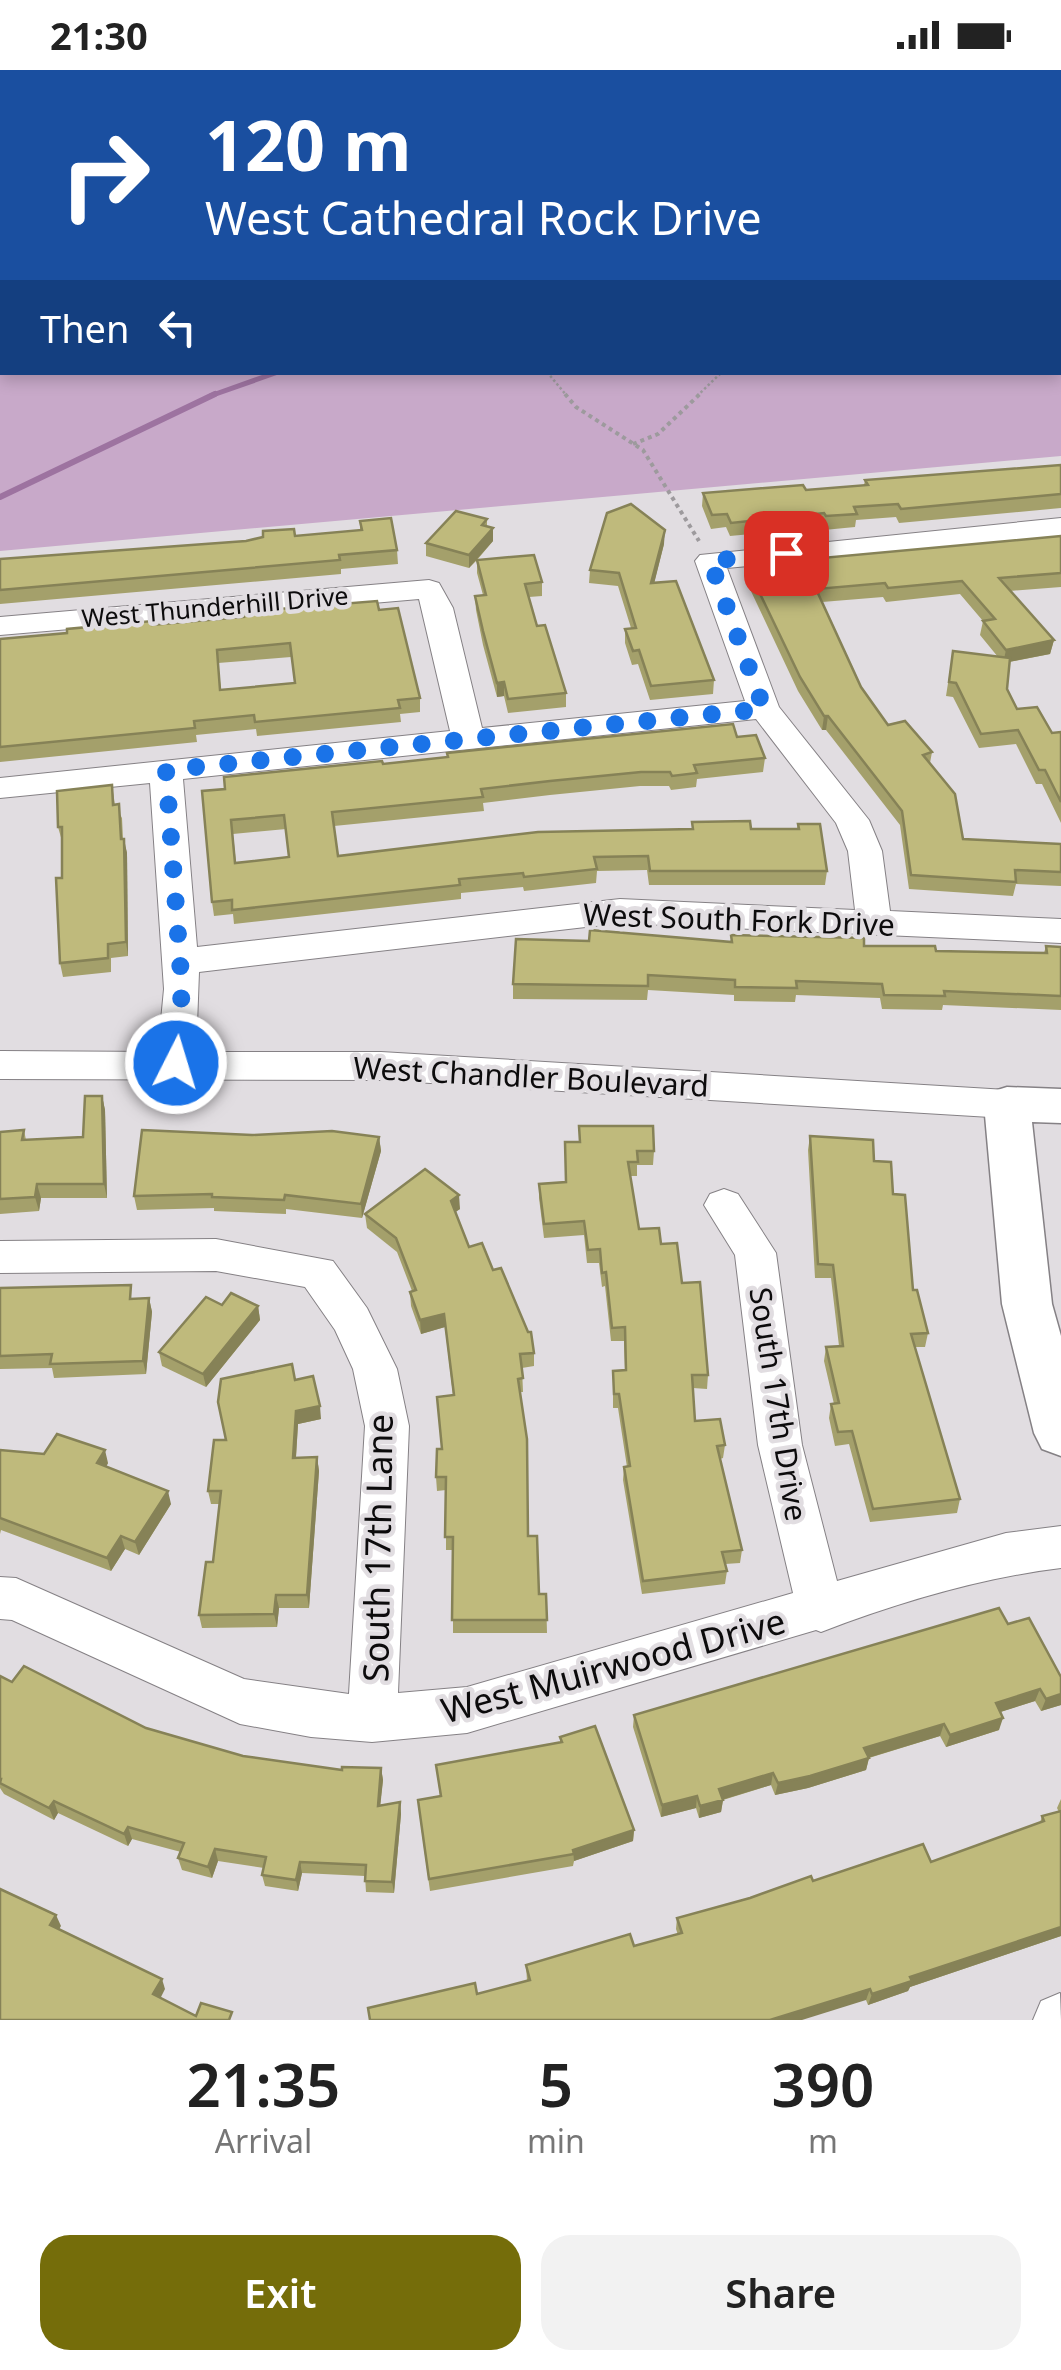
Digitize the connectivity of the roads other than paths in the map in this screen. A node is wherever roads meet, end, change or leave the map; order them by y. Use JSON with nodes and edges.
{"nodes":[{"id":1,"x":1061,"y":527,"type":"edge"},
{"id":2,"x":0,"y":626,"type":"edge"},
{"id":3,"x":764,"y":709,"type":"junction"},
{"id":4,"x":468,"y":739,"type":"junction"},
{"id":5,"x":166,"y":770,"type":"junction"},
{"id":6,"x":0,"y":788,"type":"edge"},
{"id":7,"x":874,"y":922,"type":"junction"},
{"id":8,"x":1061,"y":930,"type":"edge"},
{"id":9,"x":179,"y":962,"type":"junction"},
{"id":10,"x":176,"y":1063,"type":"junction"},
{"id":11,"x":0,"y":1065,"type":"edge"},
{"id":12,"x":1006,"y":1104,"type":"junction"},
{"id":13,"x":1061,"y":1106,"type":"edge"},
{"id":14,"x":724,"y":1205,"type":"dead end"},
{"id":15,"x":0,"y":1256,"type":"edge"},
{"id":16,"x":1061,"y":1433,"type":"edge"},
{"id":17,"x":1061,"y":1547,"type":"edge"},
{"id":18,"x":0,"y":1598,"type":"edge"},
{"id":19,"x":821,"y":1610,"type":"junction"},
{"id":20,"x":372,"y":1719,"type":"junction"}],
"edges":[{"from":1,"to":3,"type":"street"},
{"from":2,"to":4,"type":"street","name":"West Thunderhill Drive"},
{"from":3,"to":4,"type":"street"},
{"from":3,"to":7,"type":"street"},
{"from":4,"to":5,"type":"street"},
{"from":5,"to":6,"type":"street"},
{"from":5,"to":9,"type":"street"},
{"from":7,"to":8,"type":"street","name":"West South Fork Drive"},
{"from":7,"to":9,"type":"street","name":"West South Fork Drive"},
{"from":9,"to":10,"type":"street"},
{"from":10,"to":11,"type":"street","name":"West Chandler Boulevard"},
{"from":10,"to":12,"type":"street","name":"West Chandler Boulevard"},
{"from":12,"to":13,"type":"main road","name":"West Chandler Boulevard"},
{"from":12,"to":16,"type":"main road"},
{"from":14,"to":19,"type":"street","name":"South 17th Drive"},
{"from":15,"to":20,"type":"street","name":"South 17th Lane"},
{"from":17,"to":19,"type":"street","name":"West Muirwood Drive"},
{"from":18,"to":20,"type":"street","name":"West Muirwood Drive"},
{"from":19,"to":20,"type":"street","name":"West Muirwood Drive"}]}
